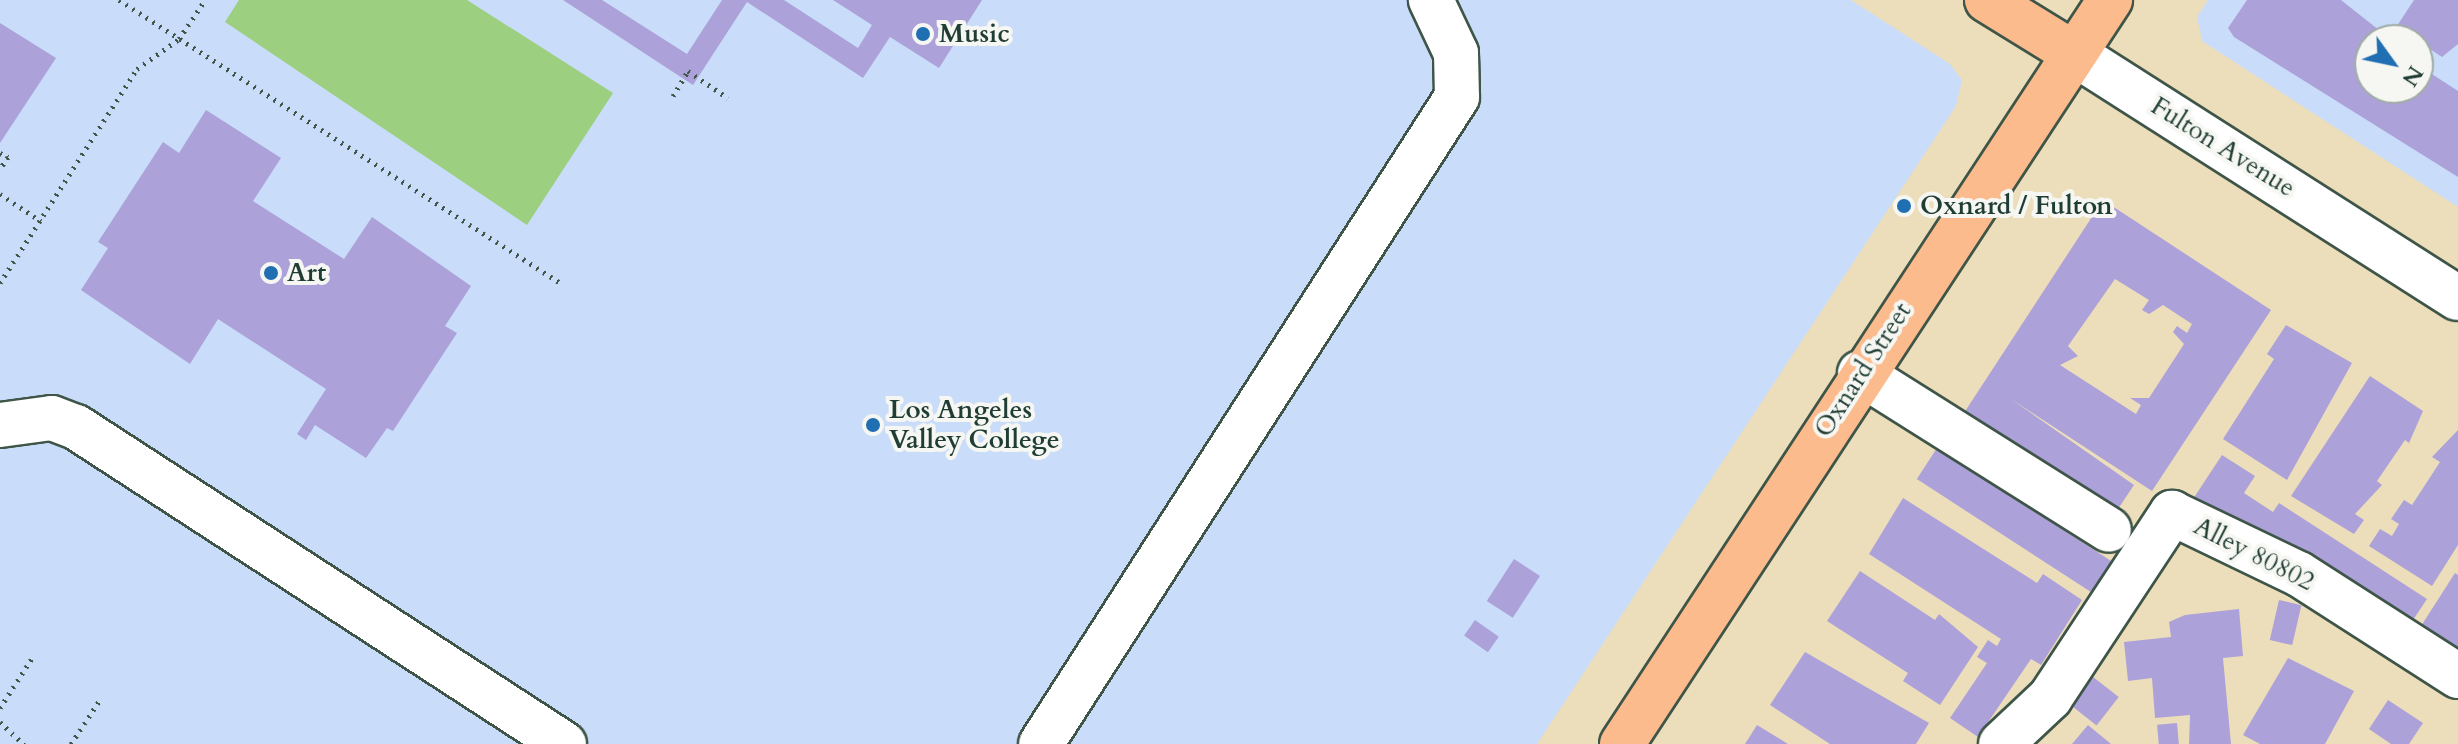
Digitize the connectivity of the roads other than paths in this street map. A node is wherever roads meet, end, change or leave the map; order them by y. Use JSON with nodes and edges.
{"nodes":[{"id":1,"x":1431,"y":0,"type":"edge"},
{"id":2,"x":1987,"y":0,"type":"edge"},
{"id":3,"x":2110,"y":0,"type":"edge"},
{"id":4,"x":2073,"y":53,"type":"junction"},
{"id":5,"x":2458,"y":298,"type":"edge"},
{"id":6,"x":1860,"y":373,"type":"junction"},
{"id":7,"x":0,"y":425,"type":"edge"},
{"id":8,"x":2109,"y":530,"type":"dead end"},
{"id":9,"x":2458,"y":676,"type":"edge"},
{"id":10,"x":510,"y":730,"type":"edge"},
{"id":11,"x":564,"y":744,"type":"edge"},
{"id":12,"x":1041,"y":744,"type":"edge"},
{"id":13,"x":1622,"y":744,"type":"edge"},
{"id":14,"x":2001,"y":744,"type":"edge"}],
"edges":[{"from":1,"to":12,"type":"street"},
{"from":2,"to":4,"type":"main road","name":"Fulton Avenue"},
{"from":3,"to":4,"type":"main road","name":"Oxnard Street"},
{"from":4,"to":5,"type":"street","name":"Fulton Avenue"},
{"from":4,"to":6,"type":"main road","name":"Oxnard Street"},
{"from":6,"to":8,"type":"street"},
{"from":6,"to":13,"type":"main road","name":"Oxnard Street"},
{"from":7,"to":10,"type":"street"},
{"from":9,"to":14,"type":"street","name":"Alley 80802"},
{"from":10,"to":11,"type":"street"}]}
